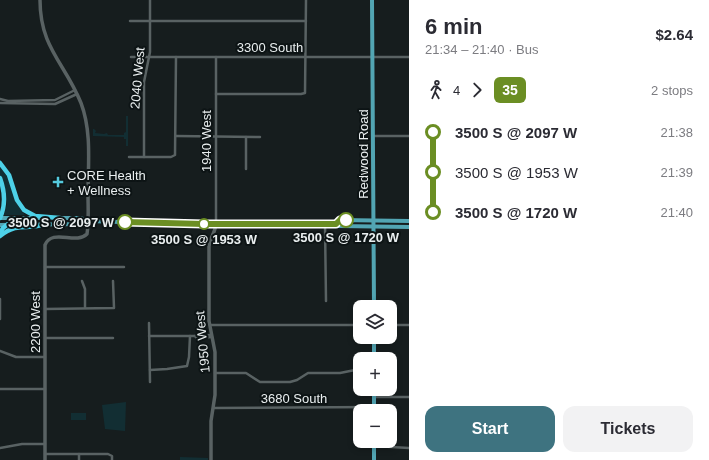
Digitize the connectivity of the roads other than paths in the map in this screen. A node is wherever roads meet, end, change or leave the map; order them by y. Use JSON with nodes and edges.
{"nodes":[{"id":1,"x":40,"y":0,"type":"edge"},
{"id":2,"x":150,"y":0,"type":"edge"},
{"id":3,"x":306,"y":0,"type":"edge"},
{"id":4,"x":372,"y":0,"type":"edge"},
{"id":5,"x":130,"y":21,"type":"dead end"},
{"id":6,"x":150,"y":21,"type":"junction"},
{"id":7,"x":306,"y":21,"type":"junction"},
{"id":8,"x":131,"y":57,"type":"dead end"},
{"id":9,"x":150,"y":57,"type":"junction"},
{"id":10,"x":176,"y":57,"type":"junction"},
{"id":11,"x":216,"y":57,"type":"junction"},
{"id":12,"x":306,"y":57,"type":"junction"},
{"id":13,"x":373,"y":57,"type":"junction"},
{"id":14,"x":409,"y":57,"type":"edge"},
{"id":15,"x":76,"y":92,"type":"junction"},
{"id":16,"x":216,"y":94,"type":"junction"},
{"id":17,"x":0,"y":99,"type":"edge"},
{"id":18,"x":0,"y":103,"type":"edge"},
{"id":19,"x":176,"y":136,"type":"junction"},
{"id":20,"x":216,"y":136,"type":"junction"},
{"id":21,"x":373,"y":136,"type":"junction"},
{"id":22,"x":409,"y":136,"type":"edge"},
{"id":23,"x":246,"y":137,"type":"junction"},
{"id":24,"x":260,"y":137,"type":"dead end"},
{"id":25,"x":129,"y":157,"type":"dead end"},
{"id":26,"x":144,"y":157,"type":"junction"},
{"id":27,"x":0,"y":163,"type":"edge"},
{"id":28,"x":246,"y":169,"type":"dead end"},
{"id":29,"x":0,"y":178,"type":"edge"},
{"id":30,"x":0,"y":218,"type":"edge"},
{"id":31,"x":60,"y":218,"type":"junction"},
{"id":32,"x":88,"y":221,"type":"junction"},
{"id":33,"x":373,"y":221,"type":"junction"},
{"id":34,"x":409,"y":221,"type":"edge"},
{"id":35,"x":8,"y":224,"type":"junction"},
{"id":36,"x":45,"y":224,"type":"junction"},
{"id":37,"x":216,"y":224,"type":"junction"},
{"id":38,"x":325,"y":224,"type":"junction"},
{"id":39,"x":336,"y":224,"type":"junction"},
{"id":40,"x":0,"y":225,"type":"edge"},
{"id":41,"x":373,"y":226,"type":"junction"},
{"id":42,"x":409,"y":227,"type":"edge"},
{"id":43,"x":0,"y":235,"type":"edge"},
{"id":44,"x":45,"y":267,"type":"junction"},
{"id":45,"x":124,"y":267,"type":"dead end"},
{"id":46,"x":82,"y":281,"type":"dead end"},
{"id":47,"x":113,"y":281,"type":"dead end"},
{"id":48,"x":0,"y":299,"type":"edge"},
{"id":49,"x":374,"y":300,"type":"edge"},
{"id":50,"x":326,"y":301,"type":"dead end"},
{"id":51,"x":85,"y":308,"type":"junction"},
{"id":52,"x":45,"y":309,"type":"junction"},
{"id":53,"x":0,"y":319,"type":"edge"},
{"id":54,"x":149,"y":323,"type":"dead end"},
{"id":55,"x":210,"y":325,"type":"junction"},
{"id":56,"x":353,"y":325,"type":"edge"},
{"id":57,"x":397,"y":325,"type":"edge"},
{"id":58,"x":409,"y":325,"type":"edge"},
{"id":59,"x":149,"y":336,"type":"junction"},
{"id":60,"x":190,"y":336,"type":"junction"},
{"id":61,"x":212,"y":336,"type":"junction"},
{"id":62,"x":45,"y":338,"type":"junction"},
{"id":63,"x":113,"y":338,"type":"dead end"},
{"id":64,"x":0,"y":352,"type":"edge"},
{"id":65,"x":45,"y":357,"type":"junction"},
{"id":66,"x":150,"y":370,"type":"junction"},
{"id":67,"x":353,"y":370,"type":"edge"},
{"id":68,"x":215,"y":373,"type":"junction"},
{"id":69,"x":150,"y":382,"type":"dead end"},
{"id":70,"x":0,"y":389,"type":"edge"},
{"id":71,"x":45,"y":389,"type":"junction"},
{"id":72,"x":374,"y":397,"type":"joint"},
{"id":73,"x":409,"y":397,"type":"edge"},
{"id":74,"x":374,"y":404,"type":"edge"},
{"id":75,"x":214,"y":408,"type":"junction"},
{"id":76,"x":353,"y":409,"type":"edge"},
{"id":77,"x":45,"y":444,"type":"junction"},
{"id":78,"x":397,"y":446,"type":"edge"},
{"id":79,"x":0,"y":448,"type":"edge"},
{"id":80,"x":374,"y":448,"type":"edge"},
{"id":81,"x":409,"y":448,"type":"edge"},
{"id":82,"x":45,"y":454,"type":"junction"},
{"id":83,"x":79,"y":454,"type":"junction"},
{"id":84,"x":45,"y":460,"type":"edge"},
{"id":85,"x":79,"y":460,"type":"edge"},
{"id":86,"x":112,"y":460,"type":"edge"},
{"id":87,"x":211,"y":460,"type":"edge"},
{"id":88,"x":374,"y":460,"type":"edge"}],
"edges":[{"from":1,"to":15,"type":"street"},
{"from":2,"to":6,"type":"street","name":"2040 West"},
{"from":3,"to":7,"type":"street"},
{"from":4,"to":13,"type":"main road","name":"Redwood Road"},
{"from":5,"to":6,"type":"street"},
{"from":6,"to":7,"type":"street"},
{"from":6,"to":9,"type":"street","name":"2040 West"},
{"from":7,"to":12,"type":"street"},
{"from":8,"to":9,"type":"street","name":"3300 South"},
{"from":9,"to":10,"type":"street","name":"3300 South"},
{"from":9,"to":26,"type":"street","name":"2040 West"},
{"from":10,"to":11,"type":"street","name":"3300 South"},
{"from":10,"to":19,"type":"street"},
{"from":11,"to":12,"type":"street","name":"3300 South"},
{"from":11,"to":16,"type":"street","name":"1940 West"},
{"from":12,"to":13,"type":"street","name":"3300 South"},
{"from":12,"to":16,"type":"street"},
{"from":13,"to":14,"type":"street","name":"3300 South"},
{"from":13,"to":21,"type":"main road","name":"Redwood Road"},
{"from":15,"to":17,"type":"street"},
{"from":15,"to":18,"type":"street"},
{"from":15,"to":32,"type":"street"},
{"from":16,"to":20,"type":"street","name":"1940 West"},
{"from":19,"to":20,"type":"street"},
{"from":19,"to":26,"type":"street"},
{"from":20,"to":23,"type":"street"},
{"from":20,"to":37,"type":"street","name":"1940 West"},
{"from":21,"to":22,"type":"street"},
{"from":21,"to":33,"type":"main road","name":"Redwood Road"},
{"from":23,"to":24,"type":"street"},
{"from":23,"to":28,"type":"street"},
{"from":25,"to":26,"type":"street"},
{"from":27,"to":31,"type":"highway"},
{"from":29,"to":30,"type":"highway"},
{"from":30,"to":31,"type":"main road"},
{"from":31,"to":32,"type":"main road"},
{"from":32,"to":36,"type":"main road"},
{"from":32,"to":37,"type":"main road"},
{"from":32,"to":44,"type":"street","name":"2200 West"},
{"from":33,"to":34,"type":"main road"},
{"from":33,"to":39,"type":"main road"},
{"from":33,"to":41,"type":"main road","name":"Redwood Road"},
{"from":35,"to":36,"type":"main road"},
{"from":35,"to":40,"type":"main road"},
{"from":35,"to":43,"type":"highway"},
{"from":36,"to":43,"type":"highway"},
{"from":37,"to":38,"type":"main road"},
{"from":37,"to":55,"type":"street","name":"1950 West"},
{"from":38,"to":39,"type":"main road"},
{"from":38,"to":50,"type":"street"},
{"from":39,"to":41,"type":"main road"},
{"from":41,"to":42,"type":"main road"},
{"from":41,"to":49,"type":"main road","name":"Redwood Road"},
{"from":44,"to":45,"type":"street"},
{"from":44,"to":52,"type":"street","name":"2200 West"},
{"from":46,"to":51,"type":"street"},
{"from":47,"to":51,"type":"street"},
{"from":48,"to":53,"type":"street"},
{"from":51,"to":52,"type":"street"},
{"from":52,"to":62,"type":"street","name":"2200 West"},
{"from":54,"to":59,"type":"street"},
{"from":55,"to":56,"type":"street"},
{"from":55,"to":61,"type":"street","name":"1950 West"},
{"from":57,"to":58,"type":"street"},
{"from":59,"to":60,"type":"street"},
{"from":59,"to":66,"type":"street"},
{"from":60,"to":61,"type":"street"},
{"from":60,"to":66,"type":"street"},
{"from":61,"to":68,"type":"street","name":"1950 West"},
{"from":62,"to":63,"type":"street"},
{"from":62,"to":65,"type":"street","name":"2200 West"},
{"from":64,"to":65,"type":"street"},
{"from":65,"to":71,"type":"street","name":"2200 West"},
{"from":66,"to":69,"type":"street"},
{"from":67,"to":68,"type":"street"},
{"from":68,"to":75,"type":"street","name":"1950 West"},
{"from":70,"to":71,"type":"street"},
{"from":71,"to":77,"type":"street","name":"2200 West"},
{"from":72,"to":73,"type":"street"},
{"from":72,"to":74,"type":"main road"},
{"from":75,"to":76,"type":"street","name":"3680 South"},
{"from":75,"to":87,"type":"street","name":"1950 West"},
{"from":77,"to":79,"type":"street"},
{"from":77,"to":82,"type":"street","name":"2200 West"},
{"from":78,"to":81,"type":"street"},
{"from":80,"to":88,"type":"main road"},
{"from":82,"to":83,"type":"street"},
{"from":82,"to":84,"type":"street","name":"2200 West"},
{"from":83,"to":85,"type":"street"},
{"from":83,"to":86,"type":"street"}]}
